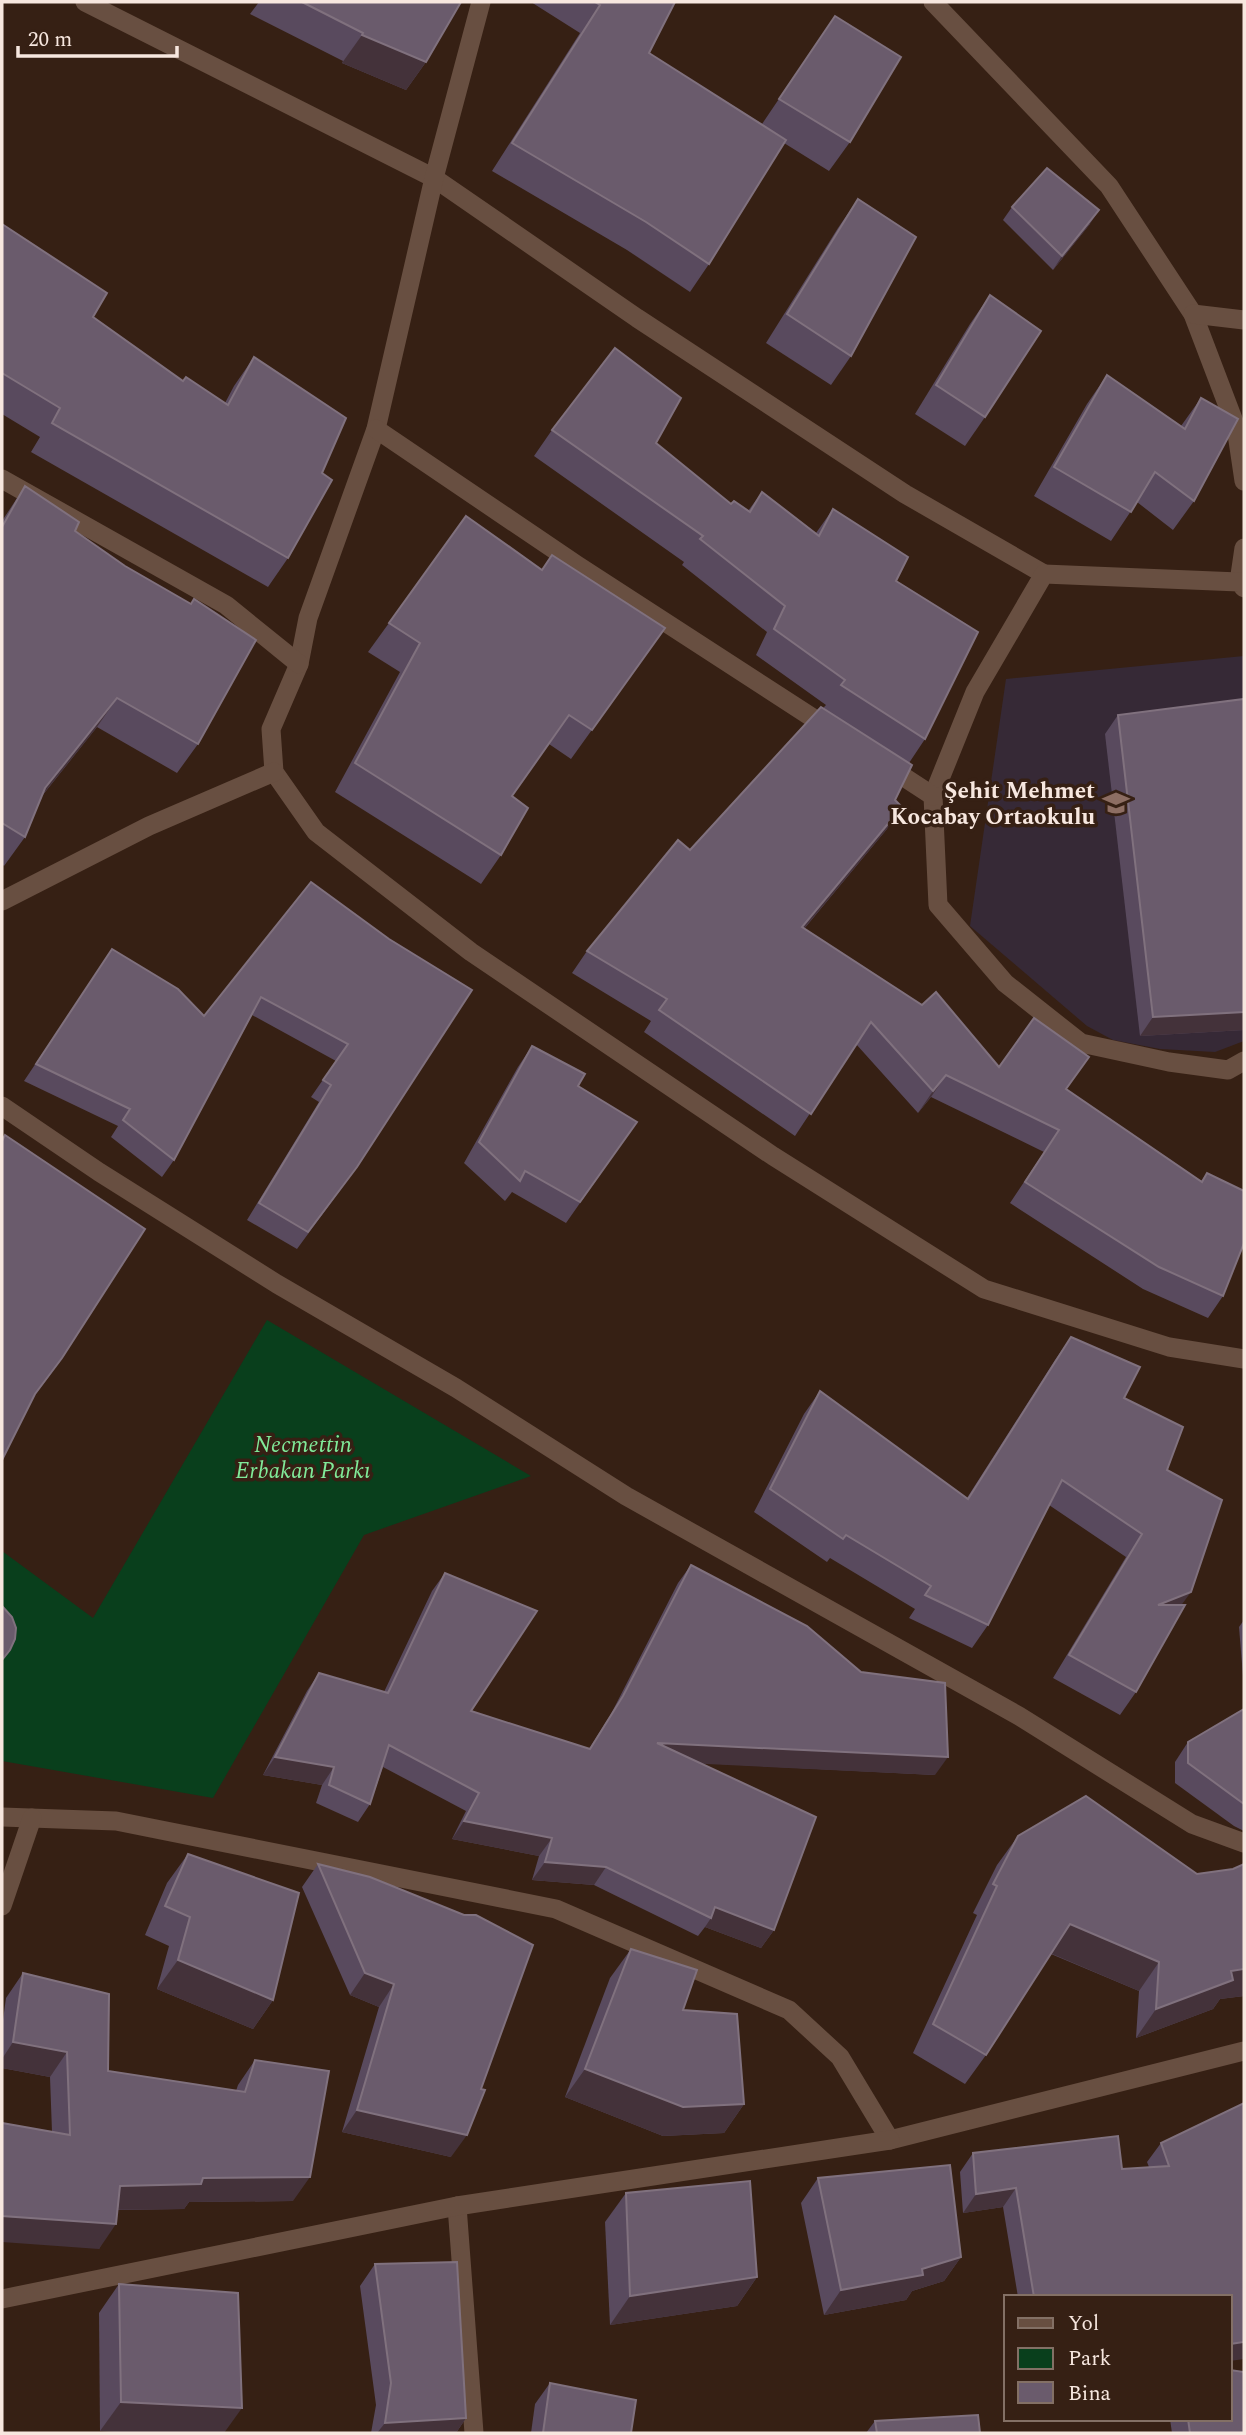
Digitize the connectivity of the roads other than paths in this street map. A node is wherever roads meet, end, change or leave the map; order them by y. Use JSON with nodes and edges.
{"nodes":[{"id":1,"x":85,"y":2,"type":"edge"},
{"id":2,"x":481,"y":2,"type":"edge"},
{"id":3,"x":933,"y":2,"type":"edge"},
{"id":4,"x":434,"y":178,"type":"junction"},
{"id":5,"x":1193,"y":314,"type":"junction"},
{"id":6,"x":1244,"y":320,"type":"edge"},
{"id":7,"x":376,"y":429,"type":"junction"},
{"id":8,"x":2,"y":479,"type":"edge"},
{"id":9,"x":1244,"y":481,"type":"edge"},
{"id":10,"x":1244,"y":548,"type":"edge"},
{"id":11,"x":1044,"y":574,"type":"junction"},
{"id":12,"x":1242,"y":581,"type":"edge"},
{"id":13,"x":299,"y":664,"type":"junction"},
{"id":14,"x":845,"y":739,"type":"edge"},
{"id":15,"x":867,"y":753,"type":"edge"},
{"id":16,"x":274,"y":772,"type":"junction"},
{"id":17,"x":933,"y":796,"type":"junction"},
{"id":18,"x":2,"y":901,"type":"edge"},
{"id":19,"x":1244,"y":1061,"type":"edge"},
{"id":20,"x":2,"y":1106,"type":"edge"},
{"id":21,"x":1244,"y":1359,"type":"edge"},
{"id":22,"x":2,"y":1817,"type":"edge"},
{"id":23,"x":32,"y":1818,"type":"junction"},
{"id":24,"x":1244,"y":1843,"type":"edge"},
{"id":25,"x":2,"y":1906,"type":"edge"},
{"id":26,"x":1244,"y":2051,"type":"edge"},
{"id":27,"x":890,"y":2140,"type":"junction"},
{"id":28,"x":457,"y":2206,"type":"junction"},
{"id":29,"x":7,"y":2294,"type":"edge"},
{"id":30,"x":474,"y":2433,"type":"edge"}],
"edges":[{"from":1,"to":4,"type":"street"},
{"from":2,"to":4,"type":"street"},
{"from":3,"to":5,"type":"street"},
{"from":4,"to":7,"type":"street"},
{"from":4,"to":11,"type":"street"},
{"from":5,"to":6,"type":"street"},
{"from":5,"to":9,"type":"street"},
{"from":7,"to":13,"type":"street"},
{"from":7,"to":14,"type":"street"},
{"from":8,"to":13,"type":"street"},
{"from":10,"to":12,"type":"street"},
{"from":11,"to":12,"type":"street"},
{"from":11,"to":17,"type":"street"},
{"from":13,"to":16,"type":"street"},
{"from":15,"to":17,"type":"street"},
{"from":16,"to":18,"type":"street"},
{"from":16,"to":21,"type":"street"},
{"from":17,"to":19,"type":"street"},
{"from":20,"to":24,"type":"street"},
{"from":22,"to":23,"type":"street"},
{"from":23,"to":25,"type":"street"},
{"from":23,"to":27,"type":"street"},
{"from":26,"to":27,"type":"street"},
{"from":27,"to":28,"type":"street"},
{"from":28,"to":29,"type":"street"},
{"from":28,"to":30,"type":"street"}]}
